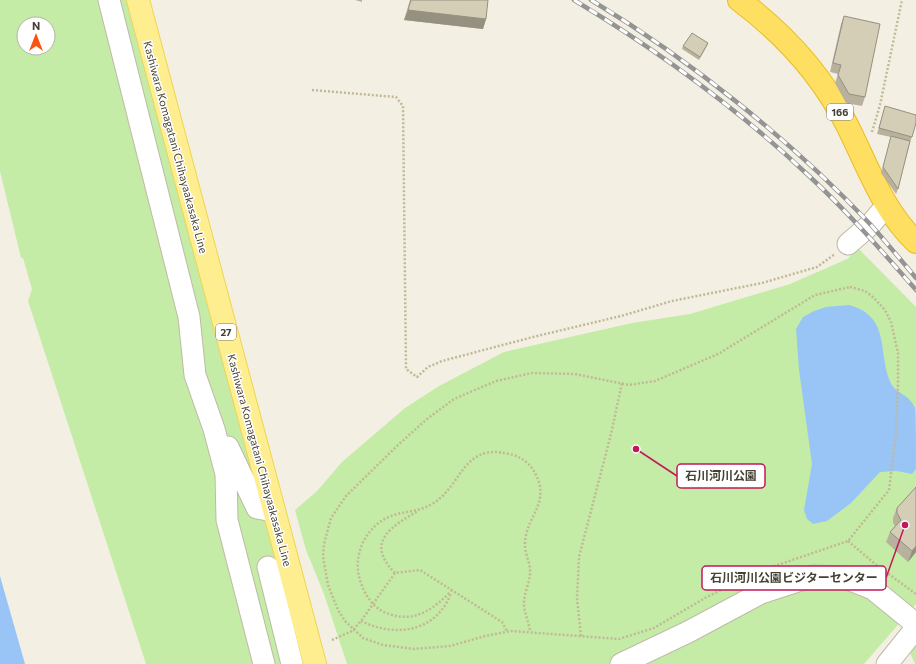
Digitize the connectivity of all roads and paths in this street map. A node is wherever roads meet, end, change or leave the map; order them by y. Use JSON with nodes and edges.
{"nodes":[{"id":1,"x":109,"y":0,"type":"edge"},
{"id":2,"x":138,"y":0,"type":"edge"},
{"id":3,"x":740,"y":0,"type":"edge"},
{"id":4,"x":902,"y":0,"type":"edge"},
{"id":5,"x":312,"y":90,"type":"dead end"},
{"id":6,"x":863,"y":160,"type":"junction"},
{"id":7,"x":887,"y":205,"type":"junction"},
{"id":8,"x":916,"y":242,"type":"edge"},
{"id":9,"x":848,"y":244,"type":"joint"},
{"id":10,"x":622,"y":384,"type":"junction"},
{"id":11,"x":214,"y":429,"type":"junction"},
{"id":12,"x":420,"y":509,"type":"junction"},
{"id":13,"x":273,"y":511,"type":"junction"},
{"id":14,"x":848,"y":541,"type":"junction"},
{"id":15,"x":268,"y":567,"type":"dead end"},
{"id":16,"x":395,"y":572,"type":"junction"},
{"id":17,"x":452,"y":590,"type":"junction"},
{"id":18,"x":916,"y":594,"type":"edge"},
{"id":19,"x":373,"y":604,"type":"junction"},
{"id":20,"x":361,"y":621,"type":"junction"},
{"id":21,"x":916,"y":624,"type":"edge"},
{"id":22,"x":916,"y":628,"type":"edge"},
{"id":23,"x":507,"y":631,"type":"junction"},
{"id":24,"x":530,"y":631,"type":"junction"},
{"id":25,"x":581,"y":636,"type":"junction"},
{"id":26,"x":332,"y":640,"type":"dead end"},
{"id":27,"x":897,"y":659,"type":"edge"},
{"id":28,"x":264,"y":664,"type":"edge"},
{"id":29,"x":292,"y":664,"type":"edge"},
{"id":30,"x":315,"y":664,"type":"edge"},
{"id":31,"x":621,"y":664,"type":"edge"}],
"edges":[{"from":1,"to":11,"type":"street"},
{"from":2,"to":13,"type":"main road","name":"Kashiwara Komagatani Chihayaakasaka Line","number":"27"},
{"from":3,"to":6,"type":"highway","number":"166"},
{"from":4,"to":6,"type":"path"},
{"from":5,"to":9,"type":"path"},
{"from":6,"to":7,"type":"highway","number":"166"},
{"from":7,"to":8,"type":"highway","number":"166"},
{"from":7,"to":9,"type":"street"},
{"from":10,"to":14,"type":"path"},
{"from":10,"to":23,"type":"path"},
{"from":10,"to":25,"type":"path"},
{"from":11,"to":13,"type":"street"},
{"from":11,"to":28,"type":"street"},
{"from":12,"to":16,"type":"path"},
{"from":12,"to":19,"type":"path"},
{"from":12,"to":24,"type":"path"},
{"from":13,"to":30,"type":"main road","name":"Kashiwara Komagatani Chihayaakasaka Line","number":"27"},
{"from":14,"to":18,"type":"path"},
{"from":14,"to":25,"type":"path"},
{"from":15,"to":29,"type":"street"},
{"from":16,"to":17,"type":"path"},
{"from":16,"to":19,"type":"path"},
{"from":17,"to":19,"type":"path"},
{"from":17,"to":20,"type":"path"},
{"from":17,"to":23,"type":"path"},
{"from":19,"to":20,"type":"path"},
{"from":20,"to":26,"type":"path"},
{"from":21,"to":31,"type":"street"},
{"from":22,"to":27,"type":"street"},
{"from":23,"to":24,"type":"path"},
{"from":24,"to":25,"type":"path"}]}
